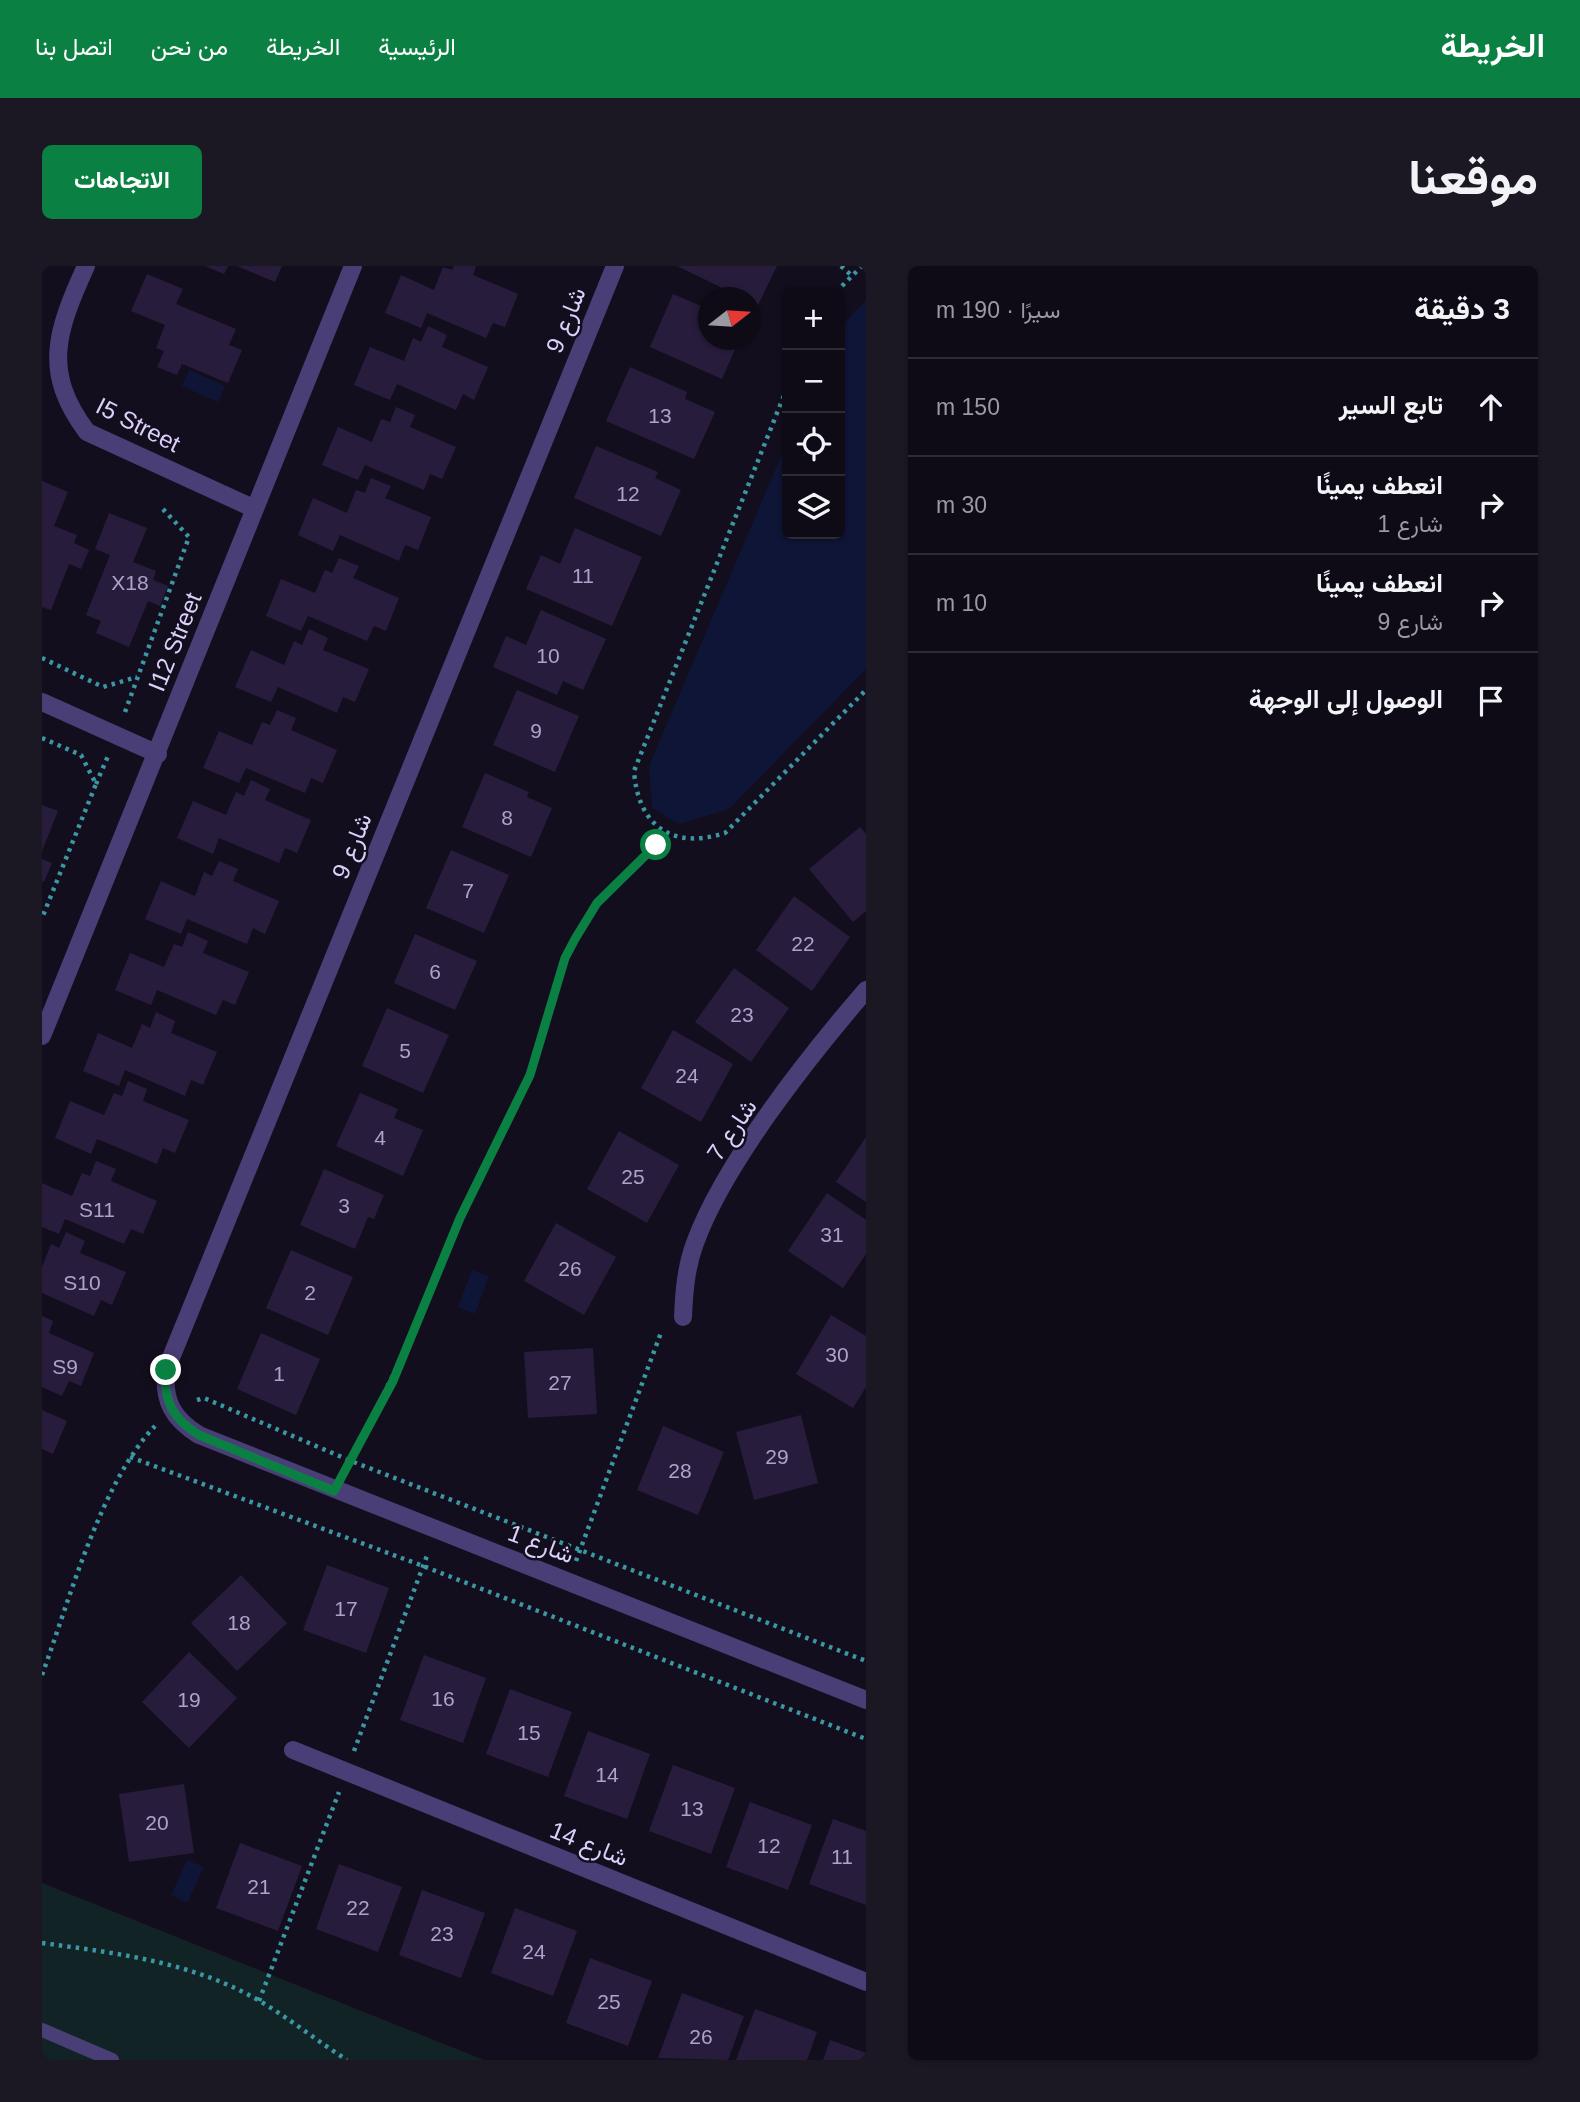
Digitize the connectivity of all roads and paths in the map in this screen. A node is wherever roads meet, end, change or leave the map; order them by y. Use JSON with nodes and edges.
{"nodes":[{"id":1,"x":86,"y":266,"type":"edge"},
{"id":2,"x":353,"y":266,"type":"edge"},
{"id":3,"x":615,"y":266,"type":"edge"},
{"id":4,"x":841,"y":266,"type":"edge"},
{"id":5,"x":862,"y":266,"type":"edge"},
{"id":6,"x":851,"y":275,"type":"junction"},
{"id":7,"x":840,"y":287,"type":"edge"},
{"id":8,"x":782,"y":401,"type":"edge"},
{"id":9,"x":161,"y":507,"type":"dead end"},
{"id":10,"x":254,"y":509,"type":"junction"},
{"id":11,"x":42,"y":658,"type":"edge"},
{"id":12,"x":138,"y":677,"type":"junction"},
{"id":13,"x":866,"y":690,"type":"edge"},
{"id":14,"x":42,"y":702,"type":"edge"},
{"id":15,"x":117,"y":736,"type":"junction"},
{"id":16,"x":42,"y":738,"type":"edge"},
{"id":17,"x":158,"y":754,"type":"junction"},
{"id":18,"x":96,"y":784,"type":"junction"},
{"id":19,"x":665,"y":832,"type":"junction"},
{"id":20,"x":42,"y":918,"type":"edge"},
{"id":21,"x":866,"y":990,"type":"edge"},
{"id":22,"x":50,"y":993,"type":"edge"},
{"id":23,"x":42,"y":1036,"type":"edge"},
{"id":24,"x":674,"y":1320,"type":"joint"},
{"id":25,"x":199,"y":1435,"type":"joint"},
{"id":26,"x":130,"y":1457,"type":"dead end"},
{"id":27,"x":334,"y":1491,"type":"junction"},
{"id":28,"x":568,"y":1581,"type":"junction"},
{"id":29,"x":866,"y":1700,"type":"edge"},
{"id":30,"x":866,"y":1740,"type":"edge"},
{"id":31,"x":293,"y":1751,"type":"dead end"},
{"id":32,"x":42,"y":1943,"type":"edge"},
{"id":33,"x":866,"y":1982,"type":"edge"},
{"id":34,"x":42,"y":2030,"type":"edge"},
{"id":35,"x":113,"y":2060,"type":"edge"},
{"id":36,"x":347,"y":2060,"type":"edge"}],
"edges":[{"from":1,"to":10,"type":"street","name":"I5 Street"},
{"from":2,"to":10,"type":"street","name":"I12 Street"},
{"from":3,"to":25,"type":"street","name":"شارع 9"},
{"from":4,"to":6,"type":"path"},
{"from":5,"to":6,"type":"path"},
{"from":6,"to":7,"type":"path"},
{"from":8,"to":19,"type":"path"},
{"from":9,"to":12,"type":"path"},
{"from":10,"to":17,"type":"street","name":"I12 Street"},
{"from":11,"to":12,"type":"path"},
{"from":12,"to":15,"type":"path"},
{"from":13,"to":19,"type":"path"},
{"from":14,"to":15,"type":"street"},
{"from":15,"to":17,"type":"street"},
{"from":15,"to":18,"type":"path"},
{"from":16,"to":18,"type":"path"},
{"from":17,"to":22,"type":"street","name":"I12 Street"},
{"from":18,"to":20,"type":"path"},
{"from":19,"to":27,"type":"path"},
{"from":21,"to":24,"type":"street","name":"شارع 7"},
{"from":22,"to":23,"type":"street","name":"I12 Street"},
{"from":24,"to":28,"type":"path"},
{"from":25,"to":27,"type":"street","name":"شارع 1"},
{"from":26,"to":30,"type":"path"},
{"from":27,"to":28,"type":"street","name":"شارع 1"},
{"from":28,"to":29,"type":"street","name":"شارع 1"},
{"from":31,"to":33,"type":"street","name":"شارع 14"},
{"from":32,"to":36,"type":"path"},
{"from":34,"to":35,"type":"lane"}]}
